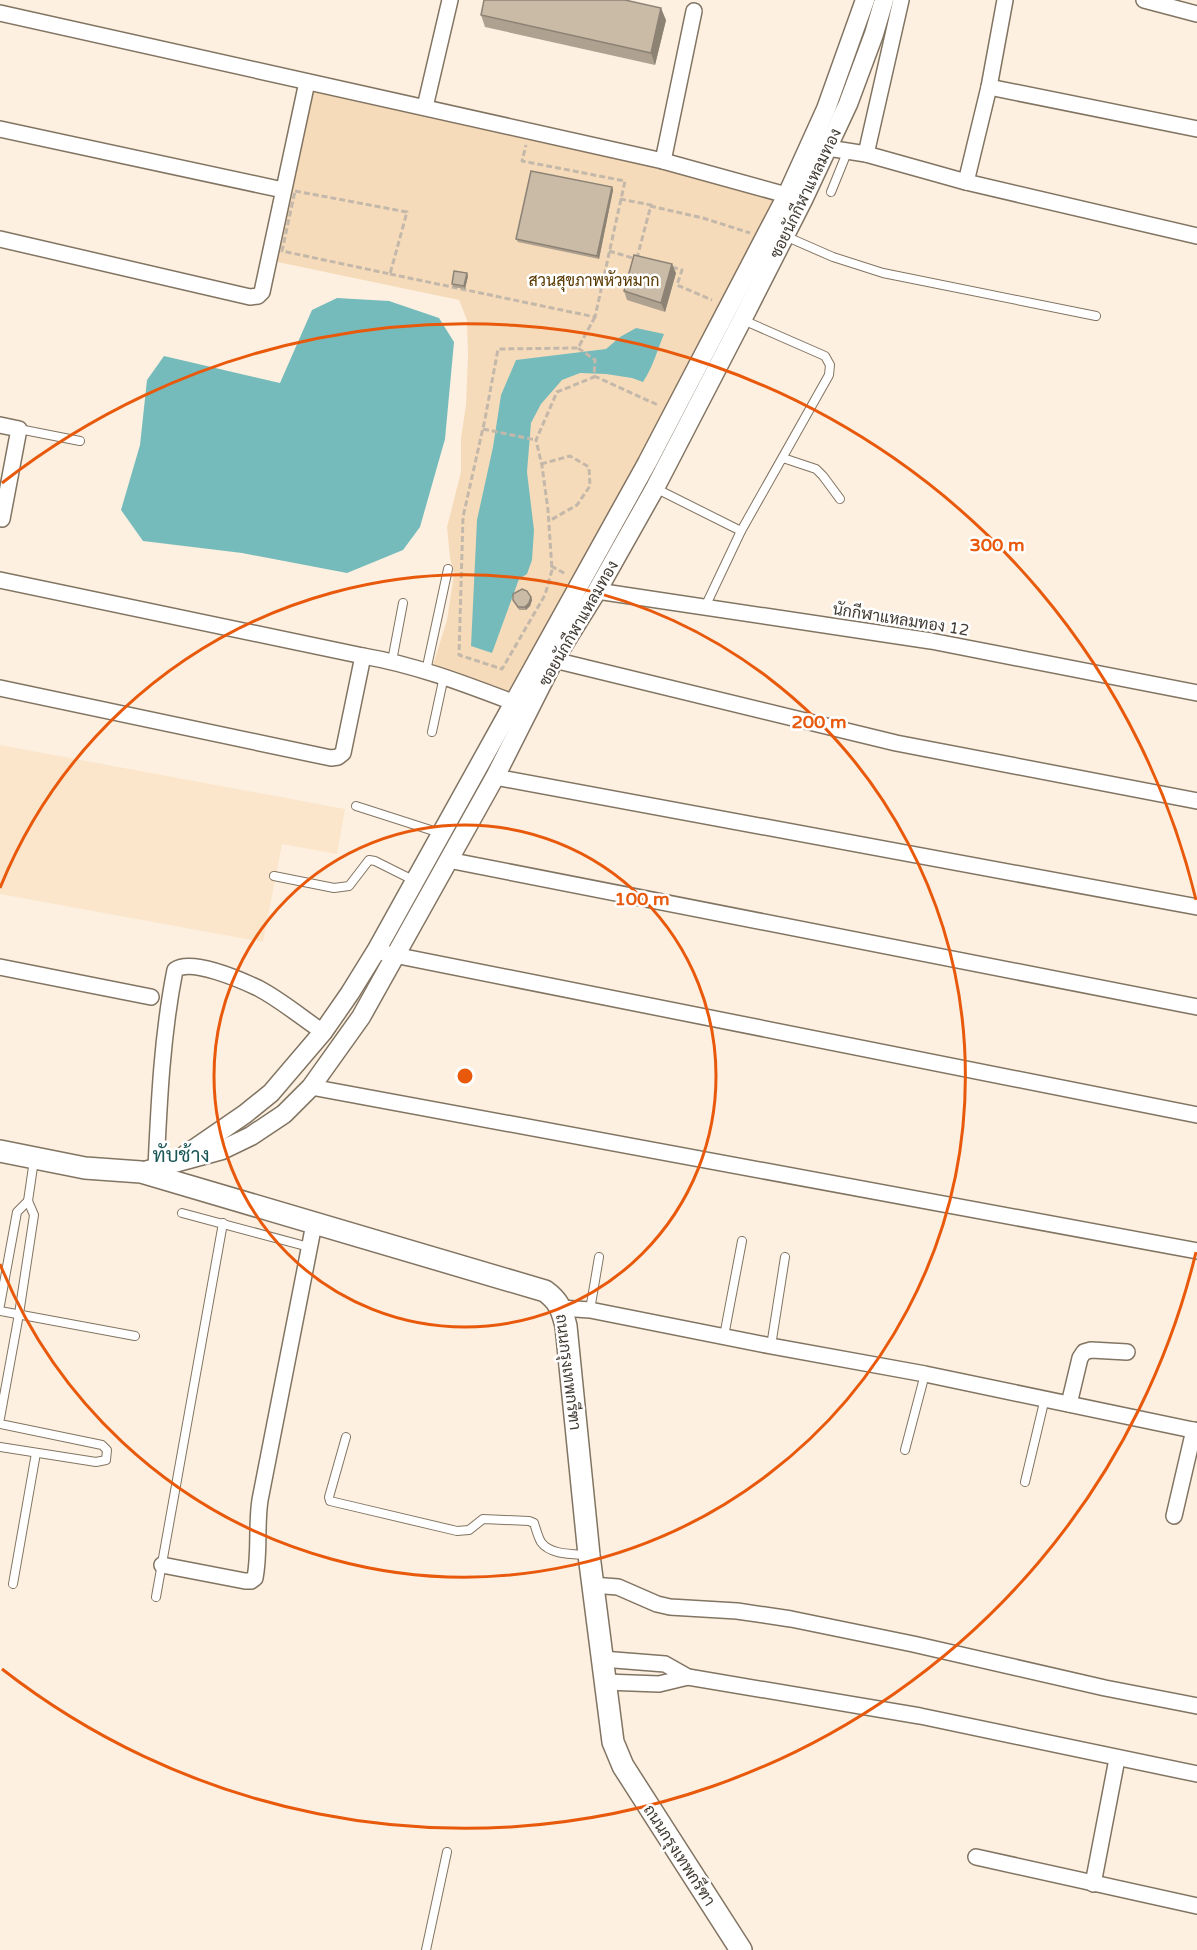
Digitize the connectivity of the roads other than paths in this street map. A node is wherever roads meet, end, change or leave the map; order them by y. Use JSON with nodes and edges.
{"nodes":[{"id":1,"x":450,"y":0,"type":"edge"},
{"id":2,"x":865,"y":0,"type":"edge"},
{"id":3,"x":884,"y":0,"type":"edge"},
{"id":4,"x":901,"y":0,"type":"edge"},
{"id":5,"x":1005,"y":0,"type":"edge"},
{"id":6,"x":1144,"y":0,"type":"edge"},
{"id":7,"x":694,"y":11,"type":"dead end"},
{"id":8,"x":0,"y":13,"type":"edge"},
{"id":9,"x":1197,"y":14,"type":"edge"},
{"id":10,"x":308,"y":82,"type":"junction"},
{"id":11,"x":989,"y":87,"type":"junction"},
{"id":12,"x":425,"y":107,"type":"junction"},
{"id":13,"x":0,"y":129,"type":"edge"},
{"id":14,"x":1197,"y":129,"type":"edge"},
{"id":15,"x":828,"y":148,"type":"junction"},
{"id":16,"x":848,"y":150,"type":"junction"},
{"id":17,"x":866,"y":154,"type":"junction"},
{"id":18,"x":663,"y":160,"type":"junction"},
{"id":19,"x":966,"y":182,"type":"junction"},
{"id":20,"x":283,"y":190,"type":"junction"},
{"id":21,"x":831,"y":192,"type":"dead end"},
{"id":22,"x":795,"y":198,"type":"junction"},
{"id":23,"x":785,"y":236,"type":"junction"},
{"id":24,"x":1197,"y":236,"type":"edge"},
{"id":25,"x":0,"y":239,"type":"edge"},
{"id":26,"x":1096,"y":316,"type":"dead end"},
{"id":27,"x":742,"y":320,"type":"junction"},
{"id":28,"x":0,"y":425,"type":"edge"},
{"id":29,"x":20,"y":429,"type":"junction"},
{"id":30,"x":80,"y":441,"type":"dead end"},
{"id":31,"x":783,"y":458,"type":"junction"},
{"id":32,"x":655,"y":489,"type":"junction"},
{"id":33,"x":840,"y":499,"type":"dead end"},
{"id":34,"x":2,"y":519,"type":"dead end"},
{"id":35,"x":741,"y":531,"type":"junction"},
{"id":36,"x":448,"y":569,"type":"dead end"},
{"id":37,"x":0,"y":580,"type":"edge"},
{"id":38,"x":597,"y":591,"type":"junction"},
{"id":39,"x":403,"y":603,"type":"dead end"},
{"id":40,"x":705,"y":607,"type":"junction"},
{"id":41,"x":363,"y":657,"type":"junction"},
{"id":42,"x":554,"y":660,"type":"junction"},
{"id":43,"x":392,"y":661,"type":"junction"},
{"id":44,"x":426,"y":671,"type":"junction"},
{"id":45,"x":444,"y":676,"type":"junction"},
{"id":46,"x":0,"y":688,"type":"edge"},
{"id":47,"x":1197,"y":693,"type":"edge"},
{"id":48,"x":515,"y":703,"type":"junction"},
{"id":49,"x":432,"y":732,"type":"dead end"},
{"id":50,"x":495,"y":777,"type":"junction"},
{"id":51,"x":1197,"y":801,"type":"edge"},
{"id":52,"x":356,"y":806,"type":"dead end"},
{"id":53,"x":440,"y":833,"type":"junction"},
{"id":54,"x":448,"y":860,"type":"junction"},
{"id":55,"x":274,"y":876,"type":"dead end"},
{"id":56,"x":415,"y":881,"type":"junction"},
{"id":57,"x":1197,"y":907,"type":"edge"},
{"id":58,"x":376,"y":951,"type":"junction"},
{"id":59,"x":397,"y":956,"type":"junction"},
{"id":60,"x":0,"y":967,"type":"edge"},
{"id":61,"x":151,"y":997,"type":"dead end"},
{"id":62,"x":1197,"y":1007,"type":"edge"},
{"id":63,"x":324,"y":1032,"type":"junction"},
{"id":64,"x":311,"y":1087,"type":"junction"},
{"id":65,"x":1197,"y":1115,"type":"edge"},
{"id":66,"x":0,"y":1151,"type":"edge"},
{"id":67,"x":35,"y":1158,"type":"junction"},
{"id":68,"x":175,"y":1163,"type":"junction"},
{"id":69,"x":148,"y":1170,"type":"junction"},
{"id":70,"x":28,"y":1201,"type":"junction"},
{"id":71,"x":182,"y":1213,"type":"dead end"},
{"id":72,"x":224,"y":1223,"type":"junction"},
{"id":73,"x":314,"y":1224,"type":"junction"},
{"id":74,"x":742,"y":1241,"type":"dead end"},
{"id":75,"x":309,"y":1247,"type":"junction"},
{"id":76,"x":1197,"y":1251,"type":"edge"},
{"id":77,"x":599,"y":1257,"type":"dead end"},
{"id":78,"x":785,"y":1257,"type":"dead end"},
{"id":79,"x":0,"y":1305,"type":"edge"},
{"id":80,"x":561,"y":1308,"type":"junction"},
{"id":81,"x":590,"y":1310,"type":"junction"},
{"id":82,"x":0,"y":1311,"type":"edge"},
{"id":83,"x":19,"y":1314,"type":"junction"},
{"id":84,"x":135,"y":1336,"type":"dead end"},
{"id":85,"x":724,"y":1336,"type":"junction"},
{"id":86,"x":771,"y":1346,"type":"junction"},
{"id":87,"x":1127,"y":1352,"type":"dead end"},
{"id":88,"x":925,"y":1374,"type":"junction"},
{"id":89,"x":1045,"y":1398,"type":"junction"},
{"id":90,"x":1069,"y":1404,"type":"junction"},
{"id":91,"x":0,"y":1418,"type":"edge"},
{"id":92,"x":0,"y":1424,"type":"edge"},
{"id":93,"x":1195,"y":1430,"type":"edge"},
{"id":94,"x":346,"y":1437,"type":"dead end"},
{"id":95,"x":0,"y":1447,"type":"edge"},
{"id":96,"x":905,"y":1450,"type":"dead end"},
{"id":97,"x":36,"y":1453,"type":"junction"},
{"id":98,"x":1025,"y":1482,"type":"dead end"},
{"id":99,"x":1174,"y":1516,"type":"dead end"},
{"id":100,"x":588,"y":1555,"type":"junction"},
{"id":101,"x":162,"y":1565,"type":"junction"},
{"id":102,"x":13,"y":1584,"type":"dead end"},
{"id":103,"x":592,"y":1585,"type":"junction"},
{"id":104,"x":156,"y":1597,"type":"dead end"},
{"id":105,"x":602,"y":1659,"type":"junction"},
{"id":106,"x":688,"y":1677,"type":"junction"},
{"id":107,"x":605,"y":1682,"type":"junction"},
{"id":108,"x":1197,"y":1706,"type":"edge"},
{"id":109,"x":1117,"y":1759,"type":"junction"},
{"id":110,"x":1197,"y":1774,"type":"edge"},
{"id":111,"x":447,"y":1852,"type":"dead end"},
{"id":112,"x":976,"y":1857,"type":"dead end"},
{"id":113,"x":1093,"y":1884,"type":"junction"},
{"id":114,"x":1197,"y":1906,"type":"edge"},
{"id":115,"x":426,"y":1950,"type":"edge"},
{"id":116,"x":741,"y":1950,"type":"edge"}],
"edges":[{"from":1,"to":12,"type":"street"},
{"from":2,"to":22,"type":"street","name":"ซอยนักกีฬาแหลมทอง"},
{"from":3,"to":15,"type":"street","name":"ซอยนักกีฬาแหลมทอง"},
{"from":4,"to":17,"type":"street"},
{"from":5,"to":11,"type":"street"},
{"from":6,"to":9,"type":"street"},
{"from":7,"to":18,"type":"street"},
{"from":8,"to":10,"type":"street"},
{"from":10,"to":12,"type":"street"},
{"from":10,"to":20,"type":"street"},
{"from":11,"to":14,"type":"street"},
{"from":11,"to":19,"type":"street"},
{"from":12,"to":18,"type":"street"},
{"from":13,"to":20,"type":"street"},
{"from":15,"to":16,"type":"street"},
{"from":15,"to":22,"type":"street","name":"ซอยนักกีฬาแหลมทอง"},
{"from":16,"to":17,"type":"street"},
{"from":16,"to":21,"type":"lane"},
{"from":17,"to":19,"type":"street"},
{"from":18,"to":22,"type":"street"},
{"from":19,"to":24,"type":"street"},
{"from":20,"to":25,"type":"street"},
{"from":22,"to":23,"type":"street","name":"ซอยนักกีฬาแหลมทอง"},
{"from":22,"to":48,"type":"street","name":"ซอยนักกีฬาแหลมทอง"},
{"from":23,"to":26,"type":"lane"},
{"from":23,"to":27,"type":"street","name":"ซอยนักกีฬาแหลมทอง"},
{"from":27,"to":31,"type":"lane"},
{"from":27,"to":32,"type":"street","name":"ซอยนักกีฬาแหลมทอง"},
{"from":28,"to":29,"type":"street"},
{"from":29,"to":30,"type":"lane"},
{"from":29,"to":34,"type":"street"},
{"from":31,"to":33,"type":"lane"},
{"from":31,"to":35,"type":"lane"},
{"from":32,"to":35,"type":"lane"},
{"from":32,"to":38,"type":"street","name":"ซอยนักกีฬาแหลมทอง"},
{"from":35,"to":40,"type":"lane"},
{"from":36,"to":44,"type":"lane"},
{"from":37,"to":41,"type":"street"},
{"from":38,"to":40,"type":"street","name":"นักกีฬาแหลมทอง 12"},
{"from":38,"to":42,"type":"street","name":"ซอยนักกีฬาแหลมทอง"},
{"from":39,"to":43,"type":"lane"},
{"from":40,"to":47,"type":"street","name":"นักกีฬาแหลมทอง 12"},
{"from":41,"to":43,"type":"street"},
{"from":41,"to":46,"type":"street"},
{"from":42,"to":50,"type":"street","name":"ซอยนักกีฬาแหลมทอง"},
{"from":42,"to":51,"type":"street"},
{"from":43,"to":44,"type":"street"},
{"from":44,"to":45,"type":"street"},
{"from":45,"to":48,"type":"street"},
{"from":45,"to":49,"type":"lane"},
{"from":48,"to":53,"type":"street","name":"ซอยนักกีฬาแหลมทอง"},
{"from":50,"to":54,"type":"street","name":"ซอยนักกีฬาแหลมทอง"},
{"from":50,"to":57,"type":"street"},
{"from":52,"to":53,"type":"lane"},
{"from":53,"to":56,"type":"street","name":"ซอยนักกีฬาแหลมทอง"},
{"from":54,"to":59,"type":"street","name":"ซอยนักกีฬาแหลมทอง"},
{"from":54,"to":62,"type":"street"},
{"from":55,"to":56,"type":"lane"},
{"from":56,"to":58,"type":"street","name":"ซอยนักกีฬาแหลมทอง"},
{"from":58,"to":59,"type":"street"},
{"from":58,"to":63,"type":"street","name":"ซอยนักกีฬาแหลมทอง"},
{"from":59,"to":64,"type":"street","name":"ซอยนักกีฬาแหลมทอง"},
{"from":59,"to":65,"type":"street"},
{"from":60,"to":61,"type":"street"},
{"from":63,"to":68,"type":"street","name":"ซอยนักกีฬาแหลมทอง"},
{"from":63,"to":69,"type":"street"},
{"from":64,"to":68,"type":"street","name":"ซอยนักกีฬาแหลมทอง"},
{"from":64,"to":76,"type":"street"},
{"from":66,"to":67,"type":"main road","name":"ถนนกรุงเทพกรีฑา"},
{"from":67,"to":69,"type":"main road","name":"ถนนกรุงเทพกรีฑา"},
{"from":67,"to":70,"type":"lane"},
{"from":68,"to":69,"type":"street","name":"ซอยนักกีฬาแหลมทอง"},
{"from":69,"to":73,"type":"main road","name":"ถนนกรุงเทพกรีฑา"},
{"from":70,"to":79,"type":"lane"},
{"from":70,"to":83,"type":"lane"},
{"from":71,"to":72,"type":"lane"},
{"from":72,"to":75,"type":"lane"},
{"from":72,"to":101,"type":"lane"},
{"from":73,"to":75,"type":"street"},
{"from":73,"to":80,"type":"main road","name":"ถนนกรุงเทพกรีฑา"},
{"from":74,"to":85,"type":"lane"},
{"from":75,"to":101,"type":"street"},
{"from":77,"to":81,"type":"lane"},
{"from":78,"to":86,"type":"lane"},
{"from":80,"to":81,"type":"street"},
{"from":80,"to":100,"type":"main road","name":"ถนนกรุงเทพกรีฑา"},
{"from":81,"to":85,"type":"street"},
{"from":82,"to":83,"type":"lane"},
{"from":83,"to":84,"type":"lane"},
{"from":83,"to":91,"type":"lane"},
{"from":85,"to":86,"type":"street"},
{"from":86,"to":88,"type":"street"},
{"from":87,"to":90,"type":"street"},
{"from":88,"to":89,"type":"street"},
{"from":88,"to":96,"type":"lane"},
{"from":89,"to":90,"type":"street"},
{"from":89,"to":98,"type":"lane"},
{"from":90,"to":93,"type":"street"},
{"from":92,"to":97,"type":"lane"},
{"from":93,"to":99,"type":"street"},
{"from":94,"to":100,"type":"lane"},
{"from":95,"to":97,"type":"lane"},
{"from":97,"to":102,"type":"lane"},
{"from":100,"to":103,"type":"main road","name":"ถนนกรุงเทพกรีฑา"},
{"from":101,"to":104,"type":"lane"},
{"from":103,"to":105,"type":"main road","name":"ถนนกรุงเทพกรีฑา"},
{"from":103,"to":108,"type":"street"},
{"from":105,"to":106,"type":"street"},
{"from":105,"to":107,"type":"main road","name":"ถนนกรุงเทพกรีฑา"},
{"from":106,"to":107,"type":"street"},
{"from":106,"to":109,"type":"street"},
{"from":107,"to":116,"type":"main road","name":"ถนนกรุงเทพกรีฑา"},
{"from":109,"to":110,"type":"street"},
{"from":109,"to":113,"type":"street"},
{"from":111,"to":115,"type":"lane"},
{"from":112,"to":113,"type":"street"},
{"from":113,"to":114,"type":"street"}]}
